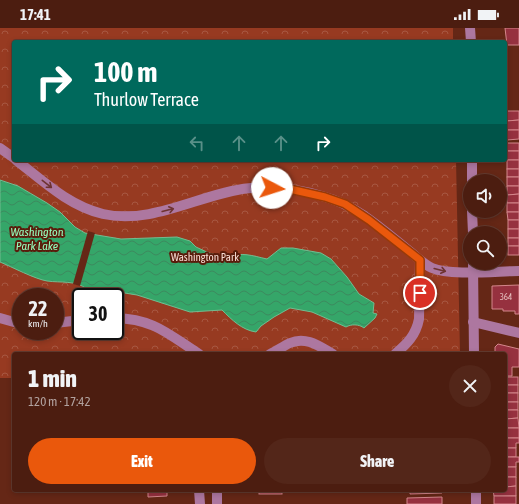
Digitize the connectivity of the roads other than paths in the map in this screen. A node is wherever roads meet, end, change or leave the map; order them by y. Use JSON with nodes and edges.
{"nodes":[{"id":1,"x":470,"y":28,"type":"edge"},
{"id":2,"x":470,"y":40,"type":"edge"},
{"id":3,"x":0,"y":148,"type":"edge"},
{"id":4,"x":12,"y":157,"type":"edge"},
{"id":5,"x":19,"y":162,"type":"edge"},
{"id":6,"x":472,"y":162,"type":"edge"},
{"id":7,"x":472,"y":174,"type":"edge"},
{"id":8,"x":420,"y":260,"type":"junction"},
{"id":9,"x":463,"y":268,"type":"edge"},
{"id":10,"x":473,"y":270,"type":"edge"},
{"id":11,"x":507,"y":270,"type":"edge"},
{"id":12,"x":519,"y":271,"type":"edge"},
{"id":13,"x":0,"y":318,"type":"edge"},
{"id":14,"x":124,"y":319,"type":"edge"},
{"id":15,"x":12,"y":321,"type":"edge"},
{"id":16,"x":473,"y":322,"type":"junction"},
{"id":17,"x":519,"y":333,"type":"edge"},
{"id":18,"x":196,"y":352,"type":"edge"},
{"id":19,"x":274,"y":352,"type":"edge"},
{"id":20,"x":330,"y":352,"type":"edge"},
{"id":21,"x":397,"y":352,"type":"edge"},
{"id":22,"x":474,"y":352,"type":"edge"},
{"id":23,"x":199,"y":492,"type":"edge"},
{"id":24,"x":217,"y":492,"type":"edge"},
{"id":25,"x":476,"y":492,"type":"edge"},
{"id":26,"x":200,"y":504,"type":"edge"},
{"id":27,"x":217,"y":504,"type":"edge"},
{"id":28,"x":476,"y":504,"type":"edge"}],
"edges":[{"from":1,"to":2,"type":"street"},
{"from":3,"to":4,"type":"street"},
{"from":5,"to":8,"type":"street","one_way":true},
{"from":6,"to":7,"type":"street"},
{"from":8,"to":9,"type":"street","one_way":true},
{"from":8,"to":21,"type":"street"},
{"from":10,"to":16,"type":"street"},
{"from":11,"to":12,"type":"street"},
{"from":13,"to":15,"type":"street"},
{"from":14,"to":18,"type":"street"},
{"from":16,"to":17,"type":"street"},
{"from":16,"to":22,"type":"street"},
{"from":19,"to":20,"type":"street"},
{"from":23,"to":26,"type":"street"},
{"from":24,"to":27,"type":"street"},
{"from":25,"to":28,"type":"street"}]}
